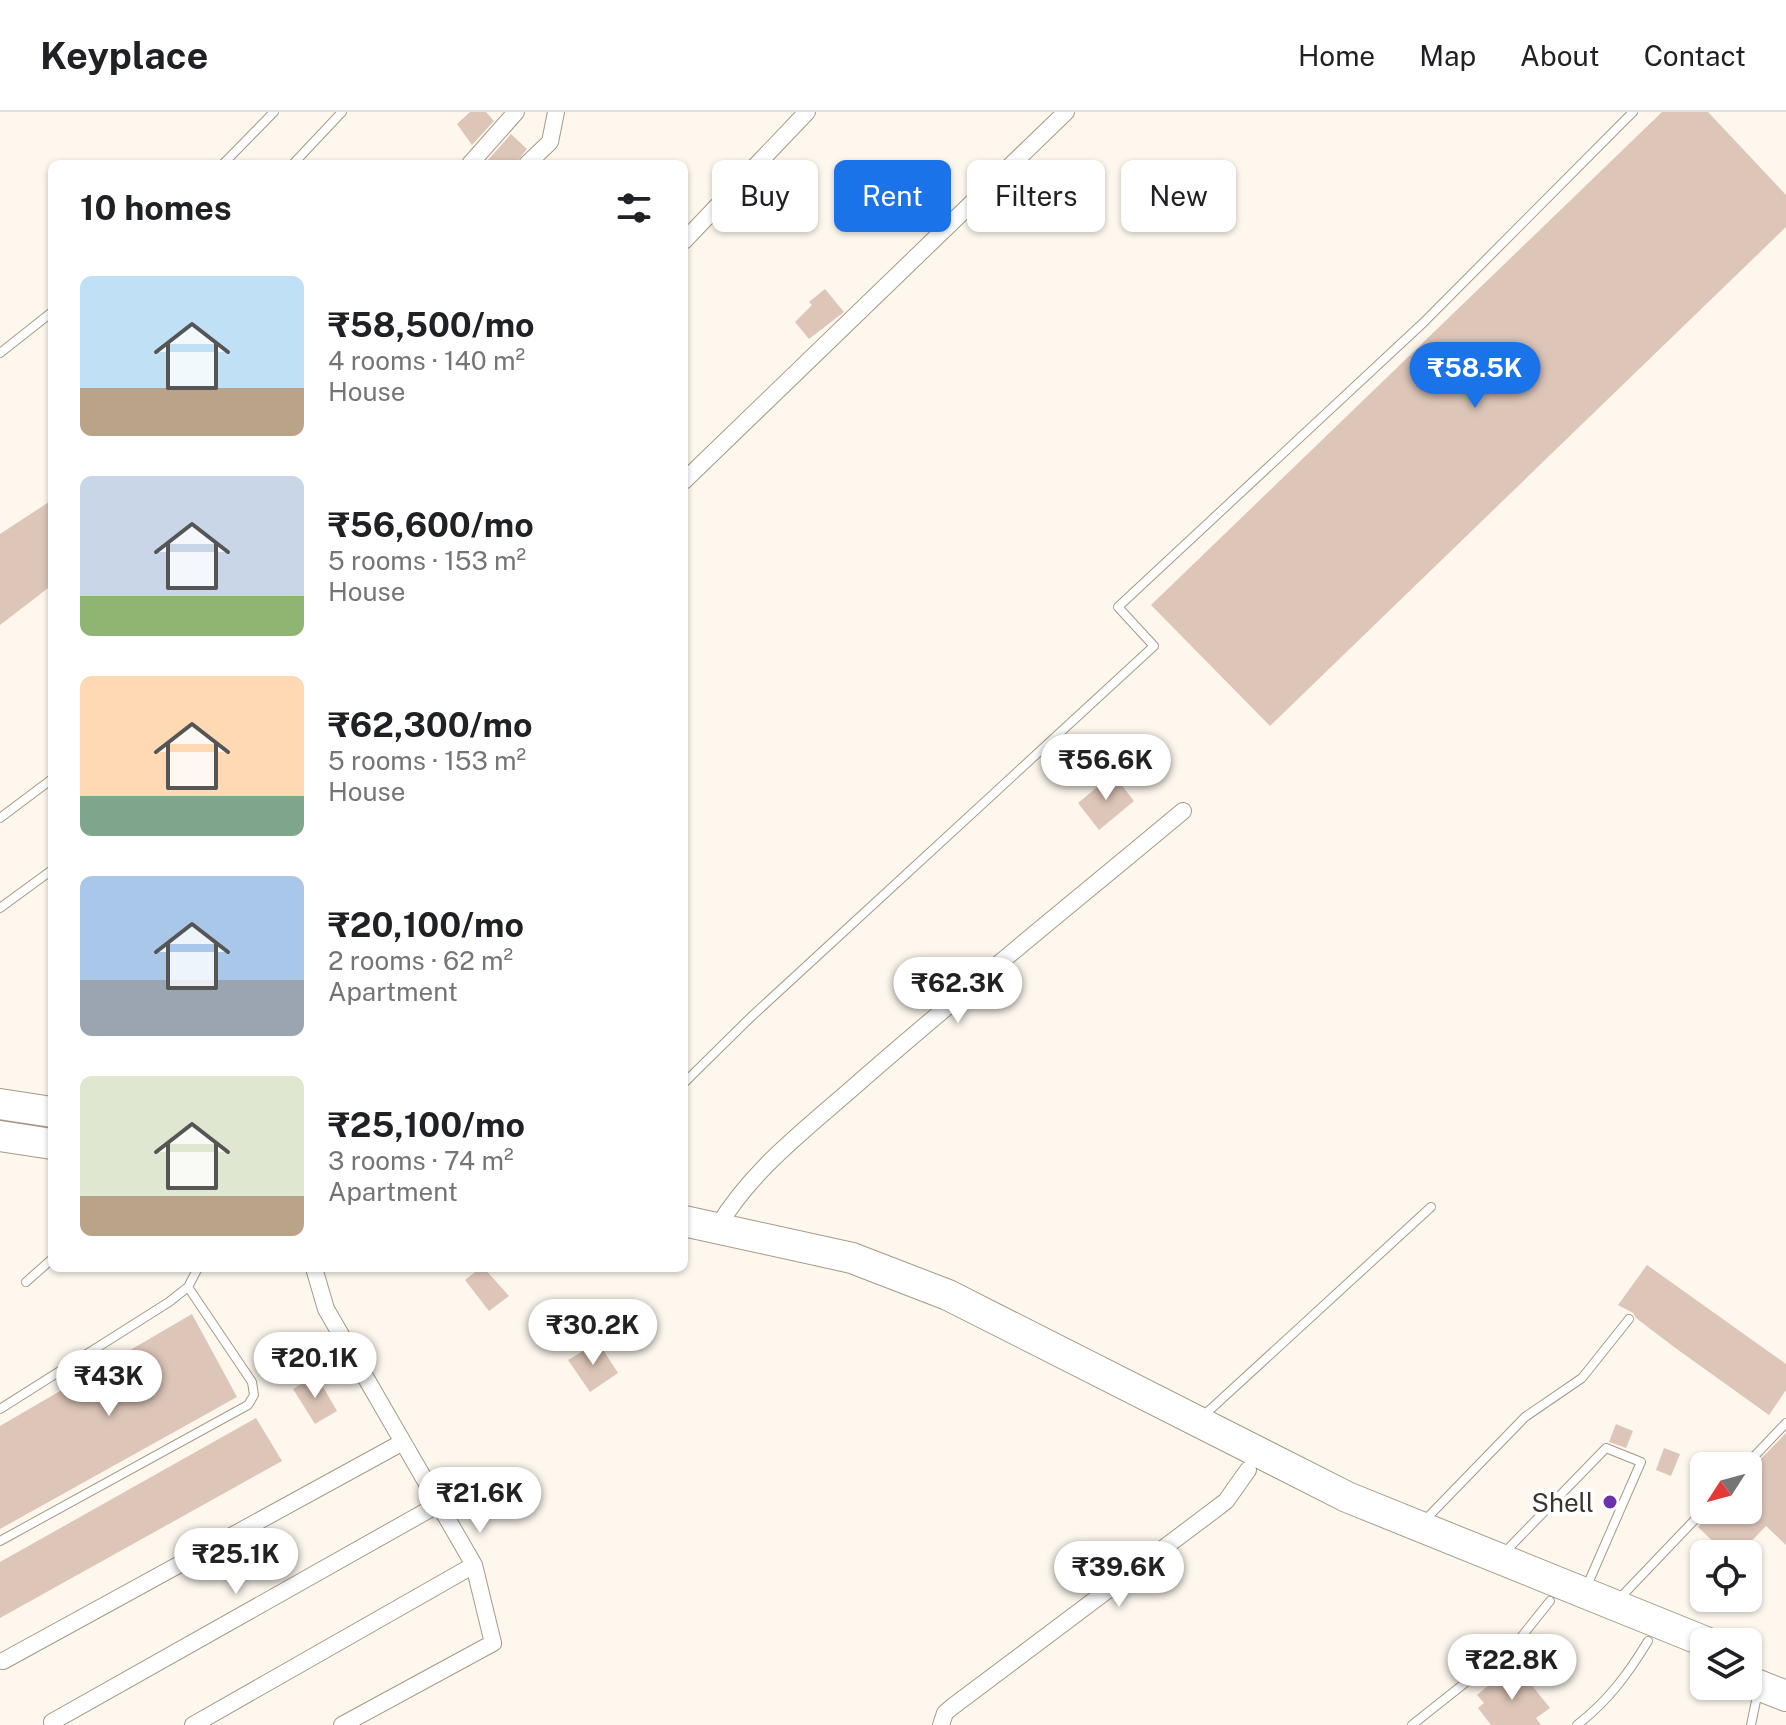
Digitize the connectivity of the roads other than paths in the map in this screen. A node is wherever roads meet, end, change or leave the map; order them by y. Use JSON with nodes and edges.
{"nodes":[{"id":1,"x":274,"y":112,"type":"edge"},
{"id":2,"x":342,"y":112,"type":"edge"},
{"id":3,"x":516,"y":112,"type":"edge"},
{"id":4,"x":556,"y":112,"type":"edge"},
{"id":5,"x":807,"y":112,"type":"edge"},
{"id":6,"x":1066,"y":112,"type":"edge"},
{"id":7,"x":1633,"y":112,"type":"edge"},
{"id":8,"x":227,"y":160,"type":"edge"},
{"id":9,"x":297,"y":160,"type":"edge"},
{"id":10,"x":474,"y":160,"type":"edge"},
{"id":11,"x":531,"y":160,"type":"edge"},
{"id":12,"x":688,"y":237,"type":"edge"},
{"id":13,"x":48,"y":315,"type":"edge"},
{"id":14,"x":0,"y":353,"type":"edge"},
{"id":15,"x":688,"y":477,"type":"edge"},
{"id":16,"x":48,"y":782,"type":"edge"},
{"id":17,"x":1183,"y":811,"type":"dead end"},
{"id":18,"x":0,"y":818,"type":"edge"},
{"id":19,"x":48,"y":873,"type":"edge"},
{"id":20,"x":0,"y":908,"type":"edge"},
{"id":21,"x":688,"y":1079,"type":"edge"},
{"id":22,"x":0,"y":1104,"type":"edge"},
{"id":23,"x":48,"y":1111,"type":"edge"},
{"id":24,"x":0,"y":1136,"type":"edge"},
{"id":25,"x":48,"y":1143,"type":"edge"},
{"id":26,"x":1431,"y":1207,"type":"dead end"},
{"id":27,"x":688,"y":1222,"type":"edge"},
{"id":28,"x":717,"y":1228,"type":"junction"},
{"id":29,"x":688,"y":1243,"type":"edge"},
{"id":30,"x":48,"y":1263,"type":"edge"},
{"id":31,"x":196,"y":1272,"type":"edge"},
{"id":32,"x":315,"y":1272,"type":"edge"},
{"id":33,"x":26,"y":1282,"type":"dead end"},
{"id":34,"x":188,"y":1287,"type":"junction"},
{"id":35,"x":1629,"y":1319,"type":"dead end"},
{"id":36,"x":0,"y":1409,"type":"edge"},
{"id":37,"x":1198,"y":1421,"type":"junction"},
{"id":38,"x":1786,"y":1423,"type":"edge"},
{"id":39,"x":403,"y":1442,"type":"junction"},
{"id":40,"x":1758,"y":1452,"type":"edge"},
{"id":41,"x":1248,"y":1470,"type":"junction"},
{"id":42,"x":439,"y":1504,"type":"junction"},
{"id":43,"x":1691,"y":1524,"type":"edge"},
{"id":44,"x":1419,"y":1526,"type":"junction"},
{"id":45,"x":0,"y":1541,"type":"edge"},
{"id":46,"x":1498,"y":1558,"type":"junction"},
{"id":47,"x":474,"y":1565,"type":"junction"},
{"id":48,"x":1584,"y":1593,"type":"junction"},
{"id":49,"x":1550,"y":1601,"type":"junction"},
{"id":50,"x":1614,"y":1605,"type":"junction"},
{"id":51,"x":1690,"y":1636,"type":"edge"},
{"id":52,"x":1648,"y":1641,"type":"junction"},
{"id":53,"x":1690,"y":1658,"type":"edge"},
{"id":54,"x":3,"y":1661,"type":"dead end"},
{"id":55,"x":1765,"y":1679,"type":"edge"},
{"id":56,"x":52,"y":1722,"type":"dead end"},
{"id":57,"x":193,"y":1725,"type":"edge"},
{"id":58,"x":342,"y":1725,"type":"edge"},
{"id":59,"x":941,"y":1725,"type":"edge"},
{"id":60,"x":1412,"y":1725,"type":"edge"},
{"id":61,"x":1577,"y":1725,"type":"edge"},
{"id":62,"x":1751,"y":1725,"type":"edge"}],
"edges":[{"from":1,"to":8,"type":"lane"},
{"from":2,"to":9,"type":"lane"},
{"from":3,"to":10,"type":"street"},
{"from":4,"to":11,"type":"street"},
{"from":5,"to":12,"type":"street"},
{"from":6,"to":15,"type":"street"},
{"from":7,"to":21,"type":"lane"},
{"from":13,"to":14,"type":"lane"},
{"from":16,"to":18,"type":"lane"},
{"from":17,"to":28,"type":"street"},
{"from":19,"to":20,"type":"lane"},
{"from":22,"to":23,"type":"highway"},
{"from":24,"to":25,"type":"highway"},
{"from":26,"to":37,"type":"lane"},
{"from":27,"to":28,"type":"highway"},
{"from":28,"to":37,"type":"highway"},
{"from":29,"to":41,"type":"highway"},
{"from":30,"to":33,"type":"lane"},
{"from":31,"to":34,"type":"lane"},
{"from":32,"to":39,"type":"street"},
{"from":34,"to":36,"type":"lane"},
{"from":34,"to":45,"type":"lane"},
{"from":35,"to":44,"type":"lane"},
{"from":37,"to":44,"type":"highway"},
{"from":38,"to":40,"type":"lane"},
{"from":39,"to":42,"type":"street"},
{"from":39,"to":54,"type":"street"},
{"from":41,"to":49,"type":"highway"},
{"from":41,"to":59,"type":"street"},
{"from":42,"to":47,"type":"street"},
{"from":42,"to":56,"type":"street"},
{"from":43,"to":50,"type":"lane"},
{"from":44,"to":46,"type":"highway"},
{"from":46,"to":48,"type":"highway"},
{"from":46,"to":48,"type":"lane"},
{"from":47,"to":57,"type":"street"},
{"from":47,"to":58,"type":"street"},
{"from":48,"to":50,"type":"highway"},
{"from":49,"to":52,"type":"highway"},
{"from":49,"to":60,"type":"lane"},
{"from":50,"to":51,"type":"highway"},
{"from":52,"to":53,"type":"highway"},
{"from":52,"to":61,"type":"lane"},
{"from":55,"to":62,"type":"lane"}]}
